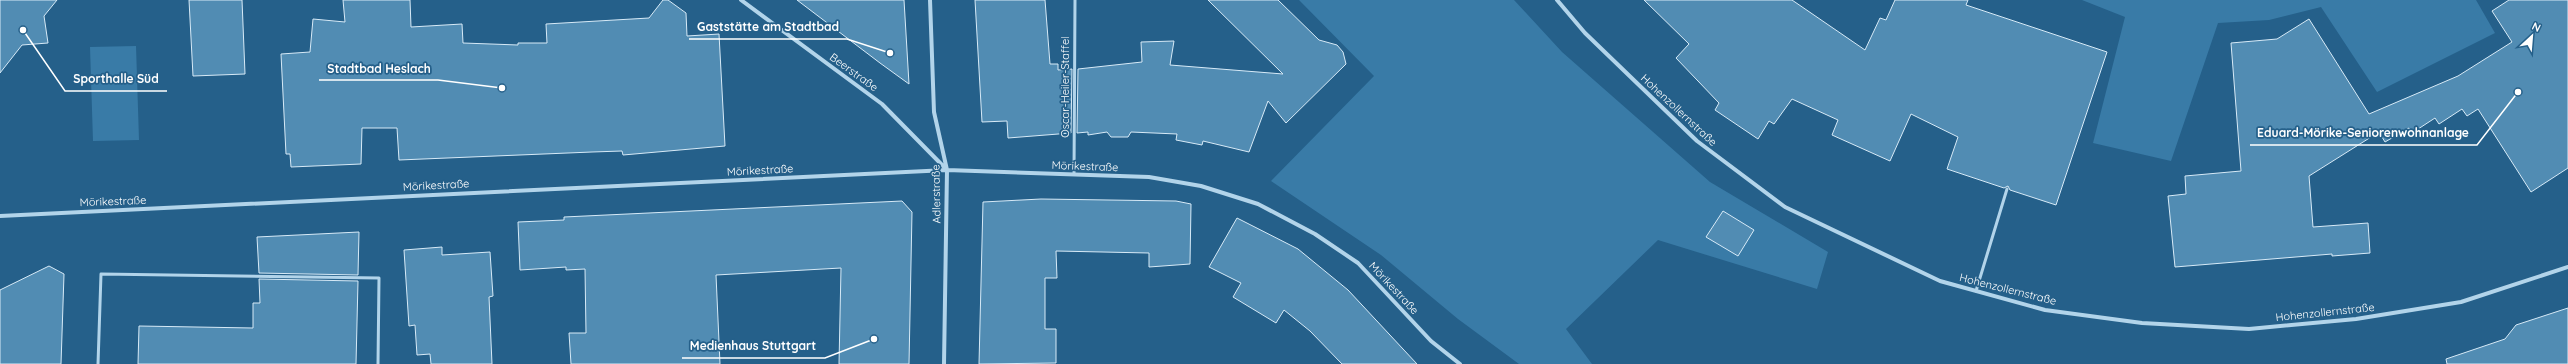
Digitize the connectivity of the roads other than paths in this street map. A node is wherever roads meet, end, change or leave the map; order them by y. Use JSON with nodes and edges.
{"nodes":[{"id":1,"x":741,"y":0,"type":"edge"},
{"id":2,"x":930,"y":0,"type":"edge"},
{"id":3,"x":1075,"y":0,"type":"edge"},
{"id":4,"x":1557,"y":0,"type":"edge"},
{"id":5,"x":947,"y":170,"type":"junction"},
{"id":6,"x":1074,"y":174,"type":"junction"},
{"id":7,"x":2007,"y":189,"type":"dead end"},
{"id":8,"x":0,"y":216,"type":"edge"},
{"id":9,"x":2568,"y":267,"type":"edge"},
{"id":10,"x":1976,"y":291,"type":"junction"},
{"id":11,"x":98,"y":364,"type":"edge"},
{"id":12,"x":378,"y":364,"type":"edge"},
{"id":13,"x":944,"y":364,"type":"edge"},
{"id":14,"x":1460,"y":364,"type":"edge"}],
"edges":[{"from":1,"to":5,"type":"street","name":"Beerstraße"},
{"from":2,"to":5,"type":"street","name":"Adlerstraße"},
{"from":3,"to":6,"type":"lane","name":"Oscar-Heiler-Staffel"},
{"from":4,"to":10,"type":"street","name":"Hohenzollernstraße"},
{"from":5,"to":6,"type":"street","name":"Mörikestraße"},
{"from":5,"to":8,"type":"street","name":"Mörikestraße"},
{"from":5,"to":13,"type":"street","name":"Adlerstraße"},
{"from":6,"to":14,"type":"street","name":"Mörikestraße"},
{"from":7,"to":10,"type":"lane"},
{"from":9,"to":10,"type":"street","name":"Hohenzollernstraße"},
{"from":11,"to":12,"type":"lane"}]}
